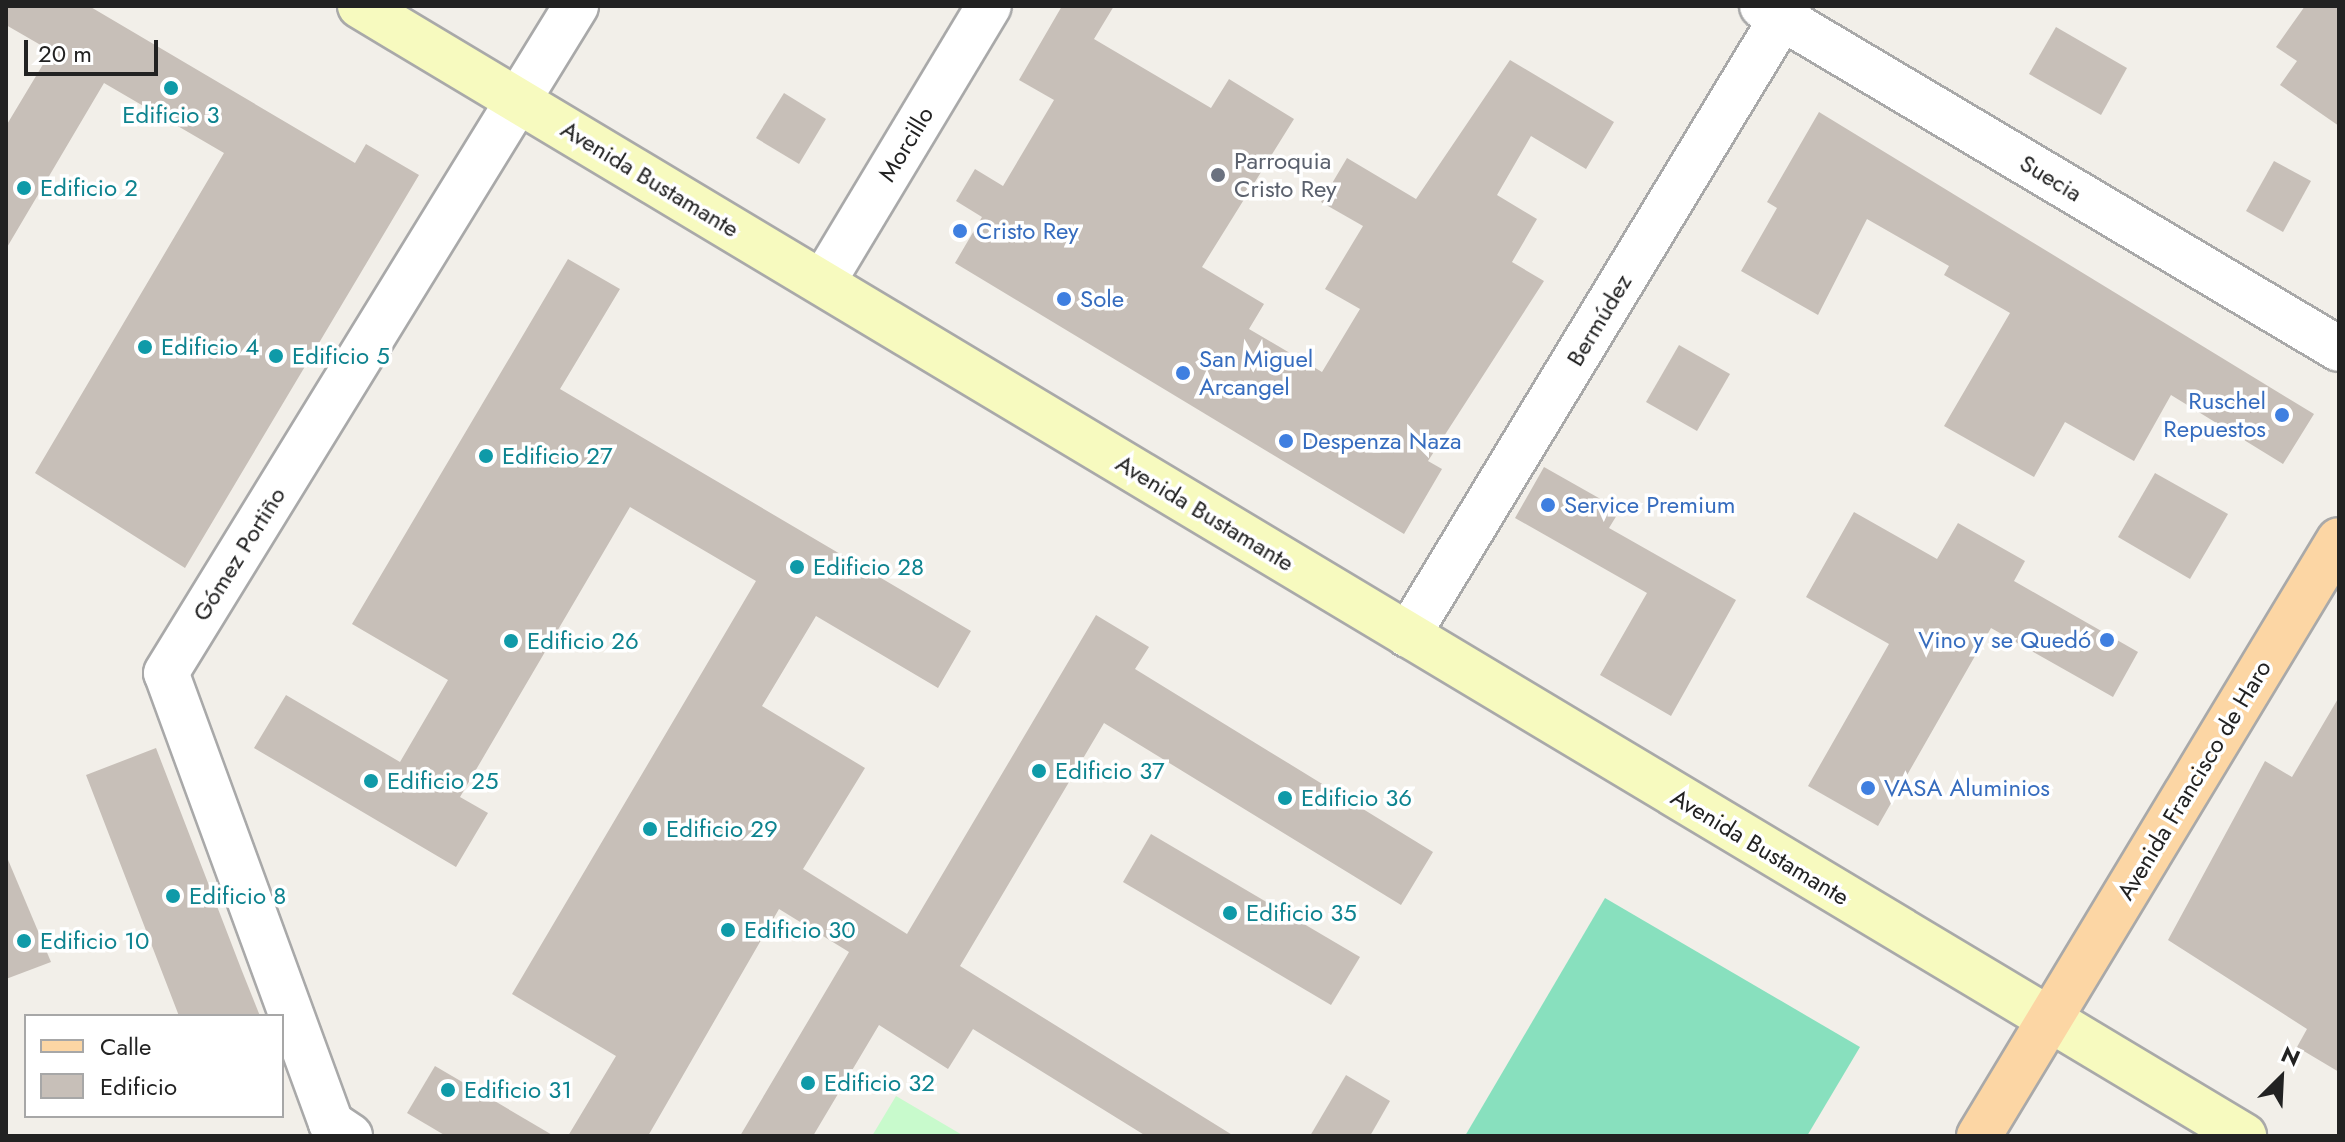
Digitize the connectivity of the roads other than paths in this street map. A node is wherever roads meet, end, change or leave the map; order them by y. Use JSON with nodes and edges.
{"nodes":[{"id":1,"x":360,"y":6,"type":"edge"},
{"id":2,"x":576,"y":6,"type":"edge"},
{"id":3,"x":989,"y":6,"type":"edge"},
{"id":4,"x":1778,"y":10,"type":"edge"},
{"id":5,"x":518,"y":100,"type":"junction"},
{"id":6,"x":823,"y":282,"type":"junction"},
{"id":7,"x":2339,"y":349,"type":"edge"},
{"id":8,"x":2339,"y":540,"type":"edge"},
{"id":9,"x":1408,"y":635,"type":"junction"},
{"id":10,"x":2049,"y":1020,"type":"junction"},
{"id":11,"x":350,"y":1136,"type":"edge"},
{"id":12,"x":1979,"y":1136,"type":"edge"},
{"id":13,"x":2244,"y":1136,"type":"edge"}],
"edges":[{"from":1,"to":5,"type":"main road","name":"Avenida Bustamante"},
{"from":2,"to":5,"type":"street","name":"Gómez Portiño"},
{"from":3,"to":6,"type":"street","name":"Morcillo"},
{"from":4,"to":7,"type":"street","name":"Suecia"},
{"from":4,"to":9,"type":"street","name":"Bermúdez"},
{"from":5,"to":6,"type":"main road","name":"Avenida Bustamante"},
{"from":5,"to":11,"type":"street","name":"Gómez Portiño"},
{"from":6,"to":9,"type":"main road","name":"Avenida Bustamante"},
{"from":8,"to":10,"type":"main road","name":"Avenida Francisco de Haro"},
{"from":9,"to":10,"type":"main road","name":"Avenida Bustamante"},
{"from":10,"to":12,"type":"main road","name":"Avenida Francisco de Haro"},
{"from":10,"to":13,"type":"main road","name":"Avenida Bustamante"}]}
